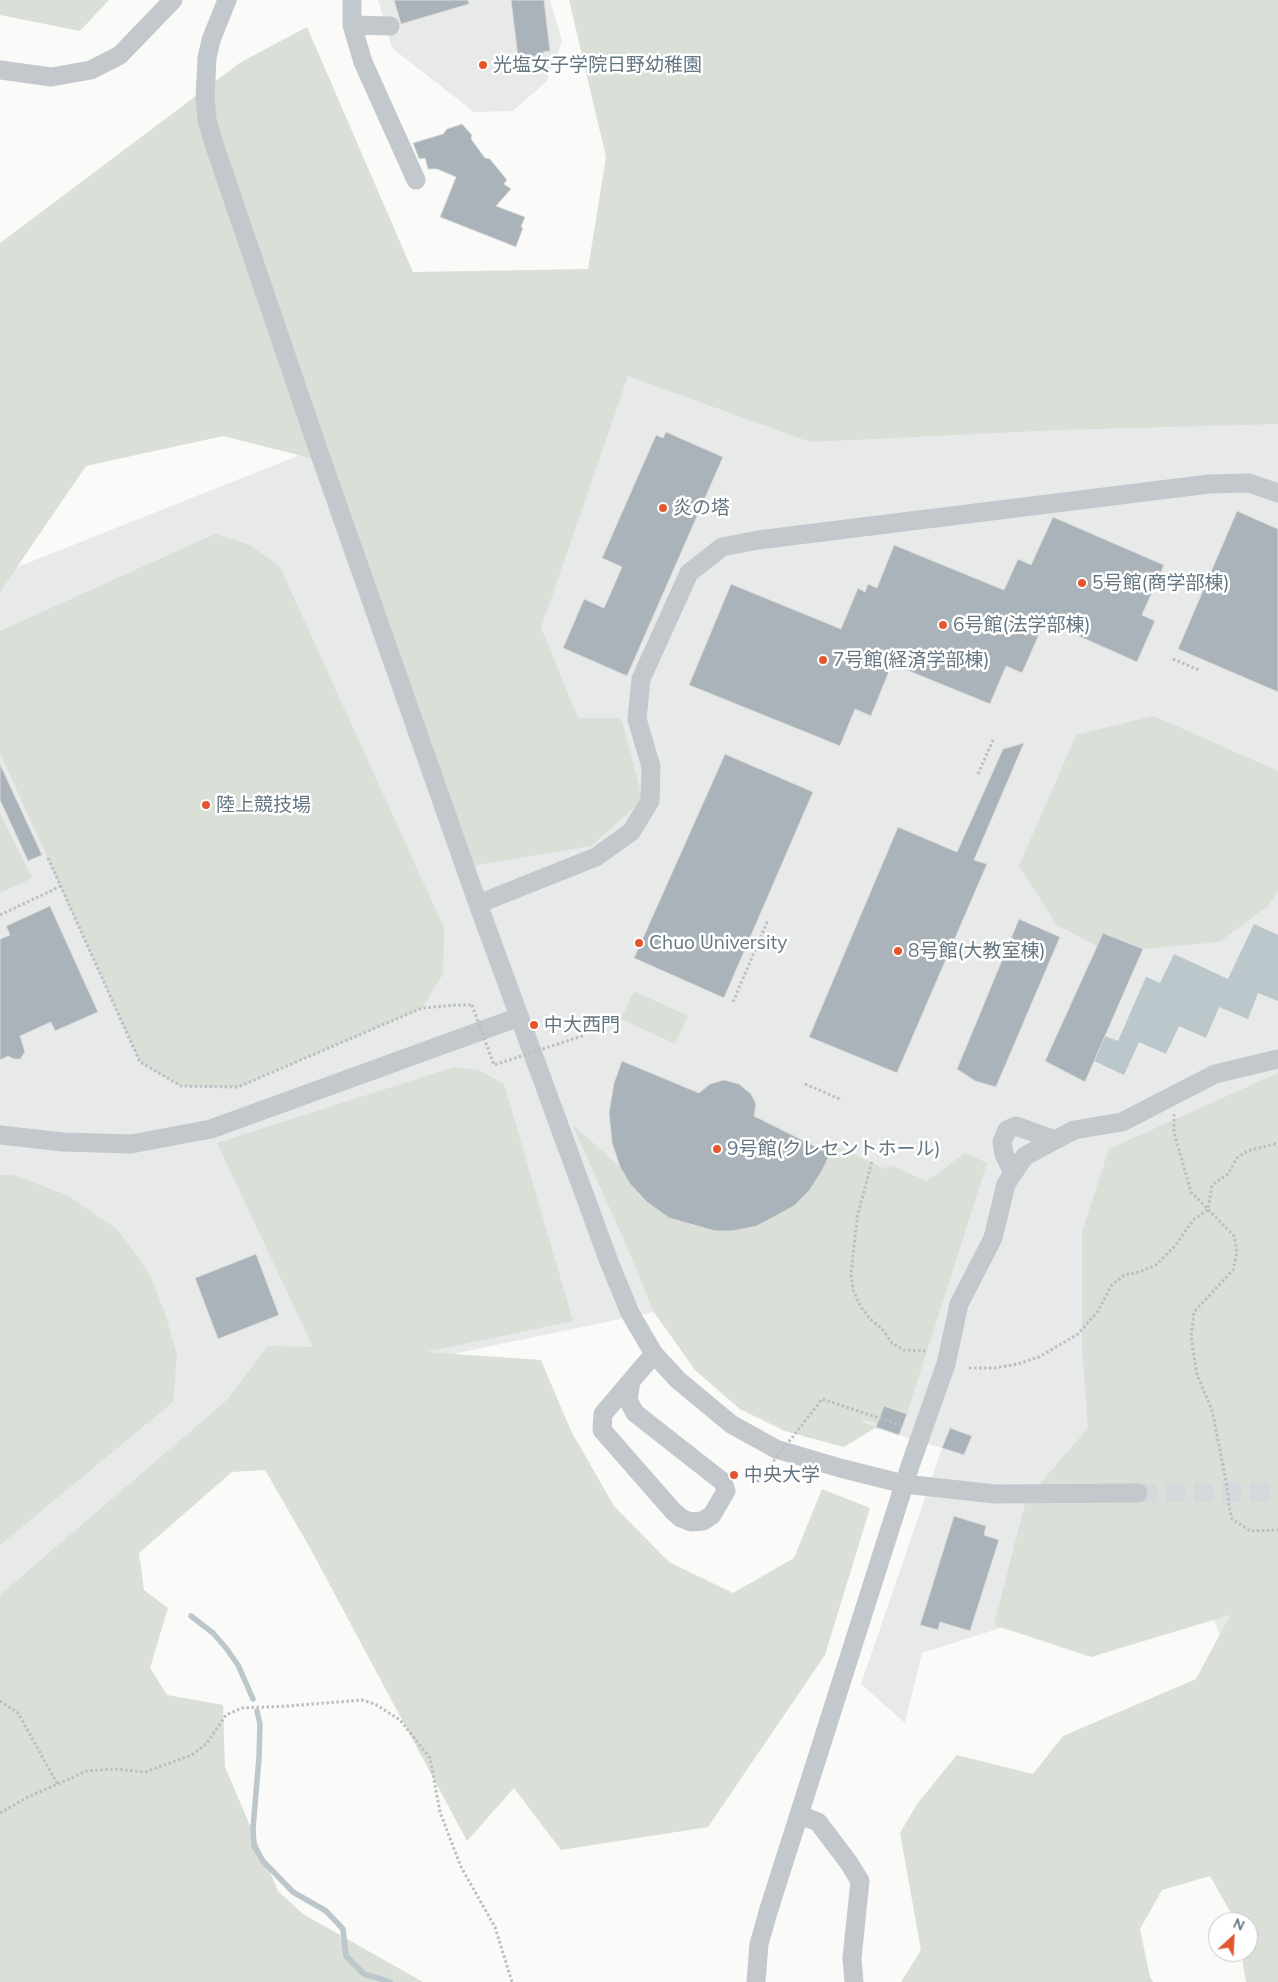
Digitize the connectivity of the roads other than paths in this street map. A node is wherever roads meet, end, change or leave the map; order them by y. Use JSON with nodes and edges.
{"nodes":[{"id":1,"x":173,"y":0,"type":"edge"},
{"id":2,"x":227,"y":0,"type":"edge"},
{"id":3,"x":352,"y":0,"type":"edge"},
{"id":4,"x":352,"y":25,"type":"junction"},
{"id":5,"x":390,"y":26,"type":"dead end"},
{"id":6,"x":0,"y":70,"type":"edge"},
{"id":7,"x":416,"y":180,"type":"dead end"},
{"id":8,"x":1278,"y":493,"type":"edge"},
{"id":9,"x":478,"y":904,"type":"junction"},
{"id":10,"x":519,"y":1017,"type":"junction"},
{"id":11,"x":1278,"y":1059,"type":"edge"},
{"id":12,"x":0,"y":1135,"type":"edge"},
{"id":13,"x":1055,"y":1140,"type":"junction"},
{"id":14,"x":1013,"y":1173,"type":"junction"},
{"id":15,"x":654,"y":1354,"type":"junction"},
{"id":16,"x":631,"y":1381,"type":"junction"},
{"id":17,"x":904,"y":1484,"type":"junction"},
{"id":18,"x":1138,"y":1493,"type":"tunnel mouth"},
{"id":19,"x":800,"y":1815,"type":"junction"},
{"id":20,"x":756,"y":1982,"type":"edge"},
{"id":21,"x":854,"y":1982,"type":"edge"}],
"edges":[{"from":1,"to":6,"type":"street"},
{"from":2,"to":9,"type":"street"},
{"from":3,"to":4,"type":"street"},
{"from":4,"to":5,"type":"street"},
{"from":4,"to":7,"type":"street"},
{"from":8,"to":9,"type":"street"},
{"from":9,"to":10,"type":"street"},
{"from":10,"to":12,"type":"street"},
{"from":10,"to":15,"type":"street"},
{"from":11,"to":13,"type":"street"},
{"from":13,"to":14,"type":"street"},
{"from":13,"to":14,"type":"street"},
{"from":14,"to":17,"type":"street"},
{"from":15,"to":16,"type":"street"},
{"from":15,"to":17,"type":"street"},
{"from":16,"to":16,"type":"street"},
{"from":17,"to":18,"type":"street"},
{"from":17,"to":19,"type":"street"},
{"from":19,"to":20,"type":"street"},
{"from":19,"to":21,"type":"street"}]}
